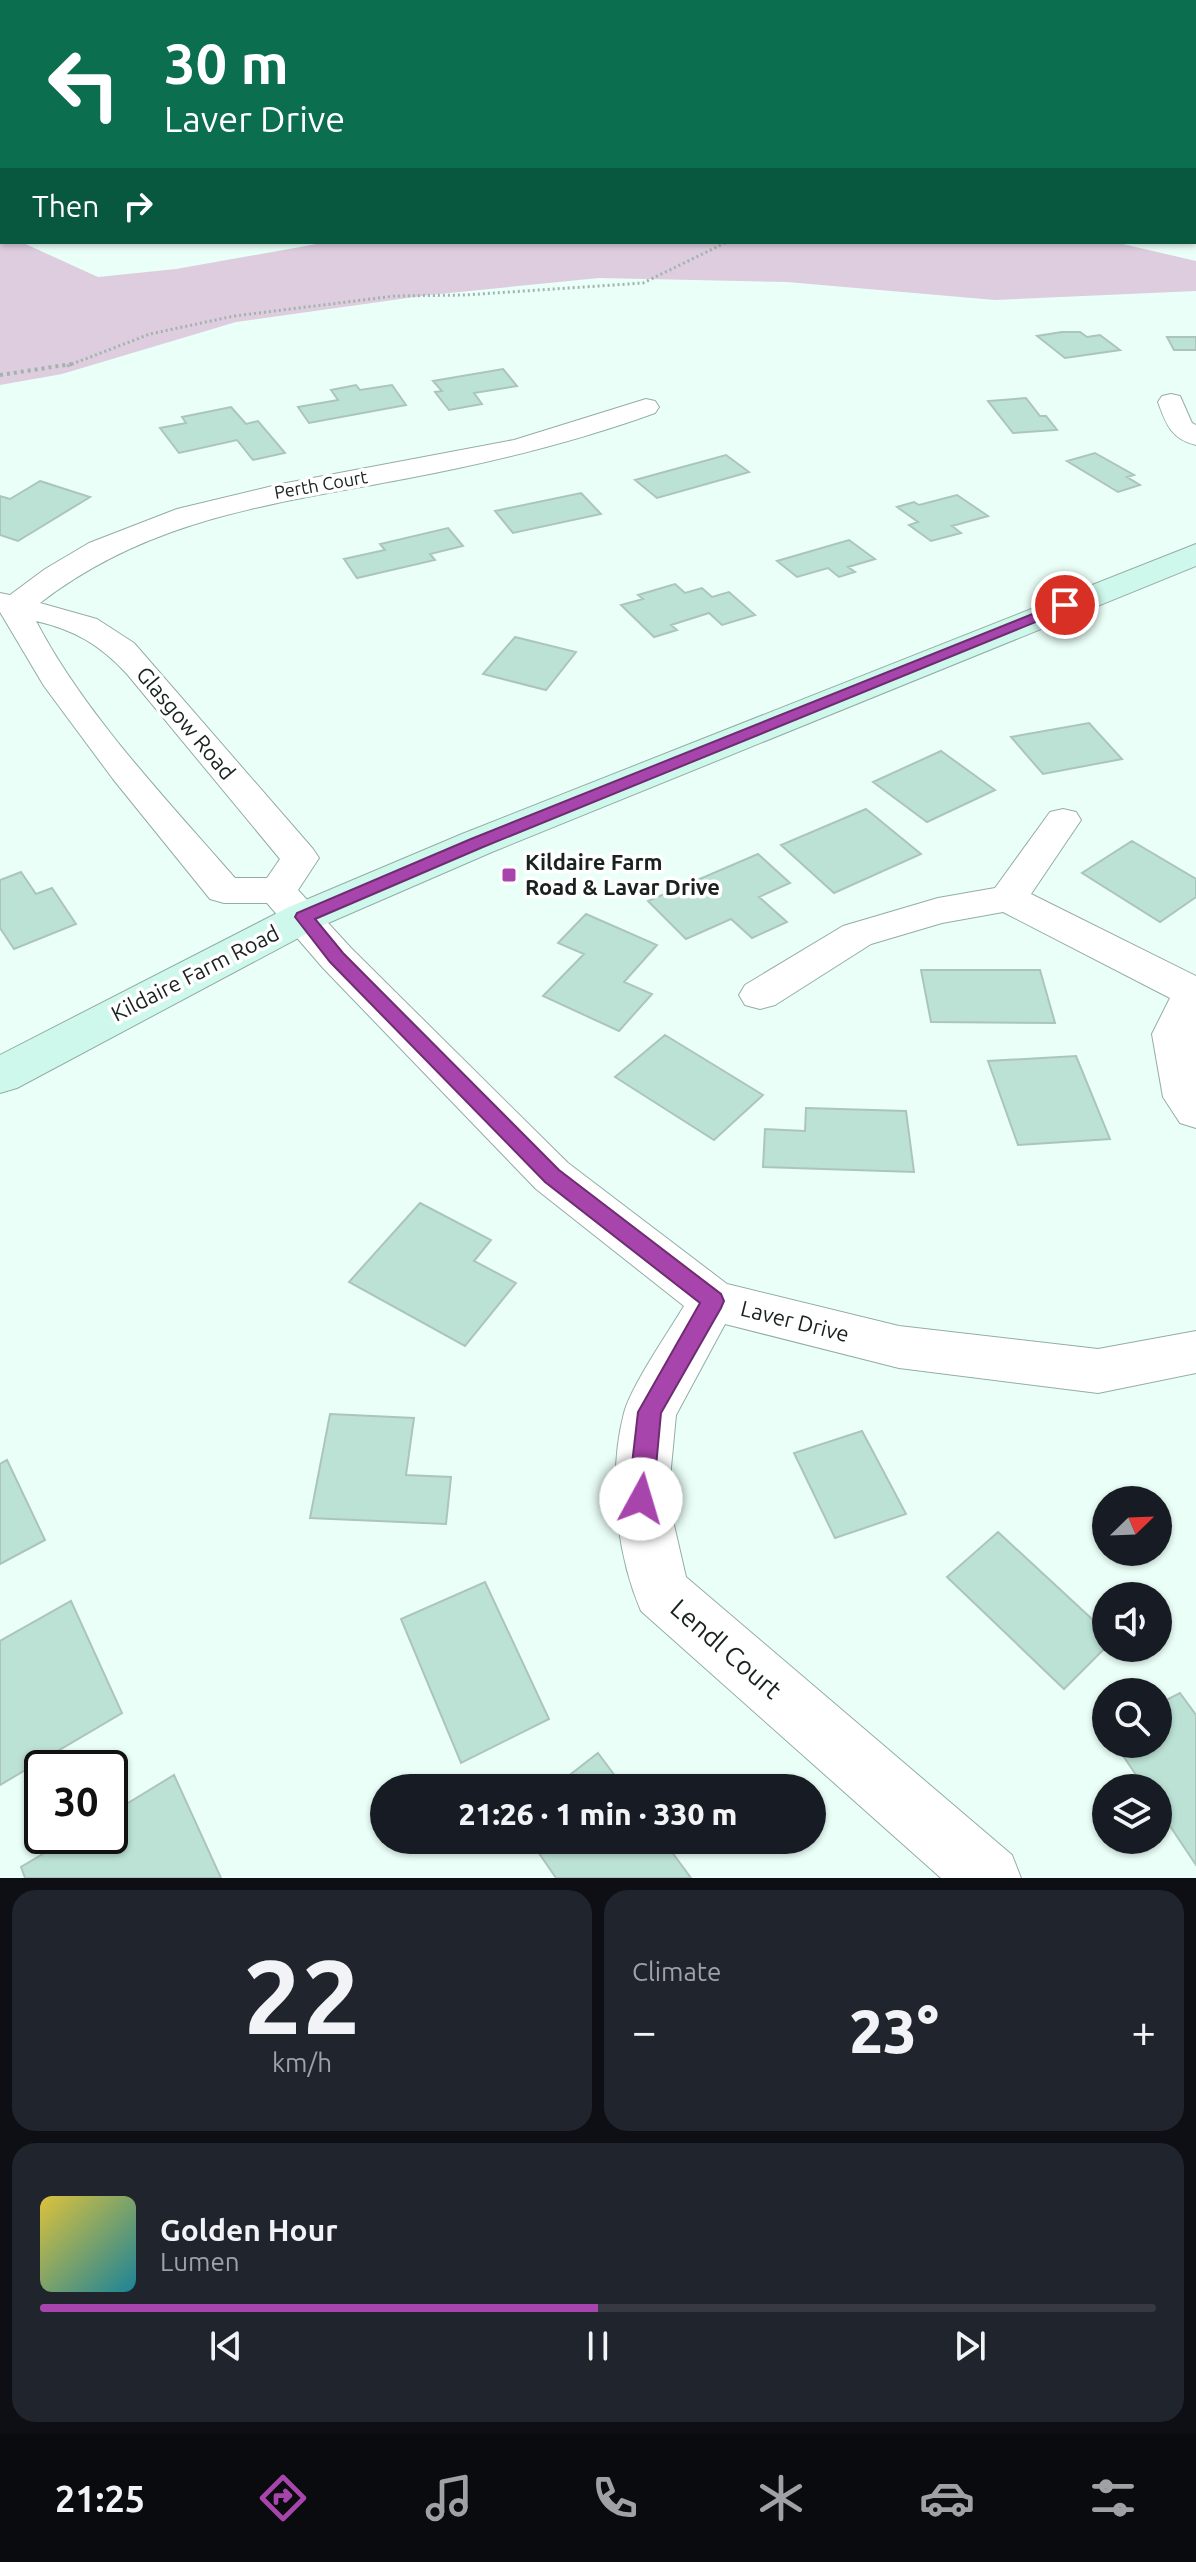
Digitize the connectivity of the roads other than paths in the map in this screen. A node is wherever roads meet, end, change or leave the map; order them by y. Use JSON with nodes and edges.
{"nodes":[{"id":1,"x":1171,"y":402,"type":"dead end"},
{"id":2,"x":646,"y":407,"type":"dead end"},
{"id":3,"x":1196,"y":437,"type":"edge"},
{"id":4,"x":1196,"y":554,"type":"edge"},
{"id":5,"x":7,"y":604,"type":"edge"},
{"id":6,"x":1063,"y":820,"type":"dead end"},
{"id":7,"x":1008,"y":898,"type":"junction"},
{"id":8,"x":291,"y":904,"type":"junction"},
{"id":9,"x":1195,"y":992,"type":"edge"},
{"id":10,"x":760,"y":995,"type":"dead end"},
{"id":11,"x":0,"y":1076,"type":"edge"},
{"id":12,"x":1196,"y":1111,"type":"edge"},
{"id":13,"x":713,"y":1301,"type":"junction"},
{"id":14,"x":1196,"y":1352,"type":"edge"},
{"id":15,"x":989,"y":1878,"type":"edge"}],
"edges":[{"from":1,"to":3,"type":"street"},
{"from":2,"to":5,"type":"street","name":"Perth Court"},
{"from":4,"to":8,"type":"main road","name":"Kildaire Farm Road"},
{"from":5,"to":8,"type":"street"},
{"from":5,"to":8,"type":"street","name":"Glasgow Road"},
{"from":6,"to":7,"type":"street"},
{"from":7,"to":9,"type":"street"},
{"from":7,"to":10,"type":"street"},
{"from":8,"to":11,"type":"main road","name":"Kildaire Farm Road"},
{"from":8,"to":13,"type":"street","name":"Laver Drive"},
{"from":9,"to":12,"type":"street"},
{"from":13,"to":14,"type":"street","name":"Laver Drive"},
{"from":13,"to":15,"type":"street","name":"Lendl Court"}]}
